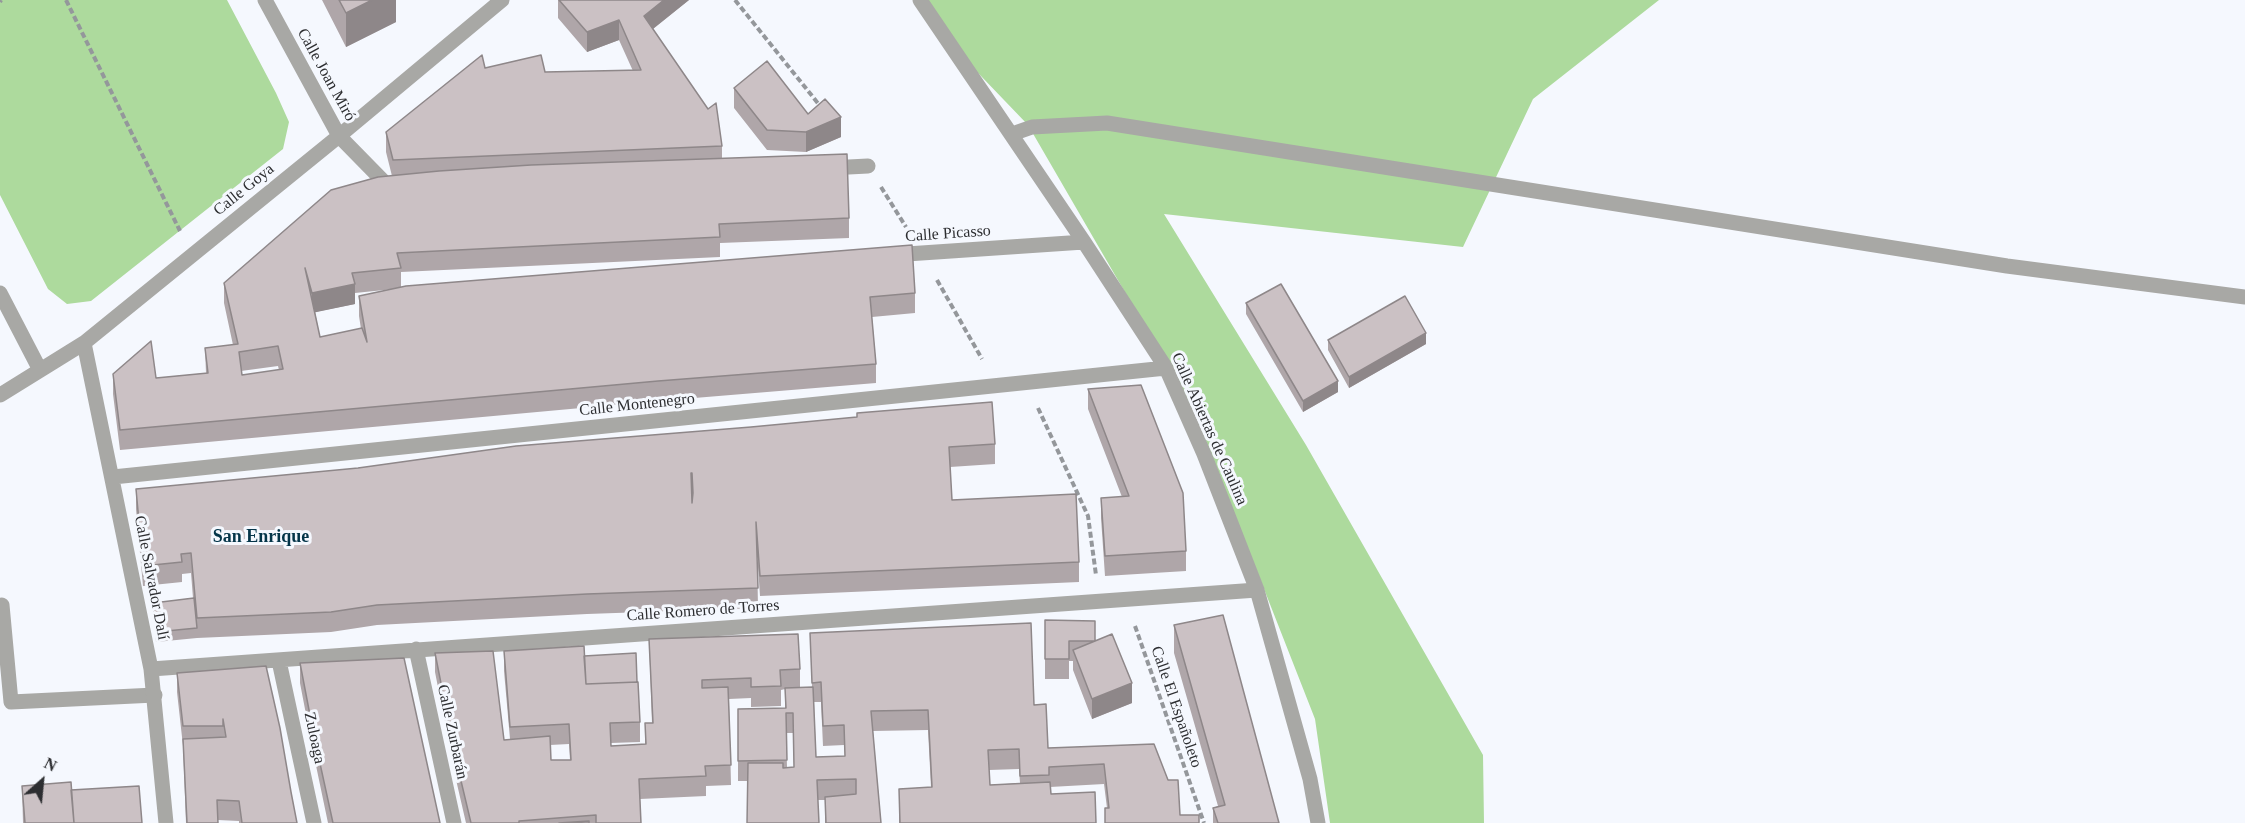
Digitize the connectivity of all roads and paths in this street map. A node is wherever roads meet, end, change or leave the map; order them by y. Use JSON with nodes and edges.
{"nodes":[{"id":1,"x":66,"y":0,"type":"edge"},
{"id":2,"x":265,"y":0,"type":"edge"},
{"id":3,"x":502,"y":0,"type":"edge"},
{"id":4,"x":920,"y":0,"type":"edge"},
{"id":5,"x":1012,"y":134,"type":"junction"},
{"id":6,"x":339,"y":136,"type":"junction"},
{"id":7,"x":868,"y":166,"type":"dead end"},
{"id":8,"x":808,"y":169,"type":"edge"},
{"id":9,"x":414,"y":186,"type":"edge"},
{"id":10,"x":1084,"y":242,"type":"junction"},
{"id":11,"x":192,"y":255,"type":"junction"},
{"id":12,"x":874,"y":257,"type":"edge"},
{"id":13,"x":0,"y":292,"type":"edge"},
{"id":14,"x":2245,"y":297,"type":"edge"},
{"id":15,"x":84,"y":343,"type":"junction"},
{"id":16,"x":1166,"y":368,"type":"junction"},
{"id":17,"x":40,"y":370,"type":"junction"},
{"id":18,"x":1026,"y":383,"type":"junction"},
{"id":19,"x":0,"y":395,"type":"edge"},
{"id":20,"x":112,"y":477,"type":"junction"},
{"id":21,"x":1257,"y":590,"type":"junction"},
{"id":22,"x":1126,"y":599,"type":"junction"},
{"id":23,"x":1100,"y":601,"type":"junction"},
{"id":24,"x":0,"y":606,"type":"edge"},
{"id":25,"x":416,"y":649,"type":"junction"},
{"id":26,"x":279,"y":661,"type":"junction"},
{"id":27,"x":151,"y":669,"type":"junction"},
{"id":28,"x":155,"y":695,"type":"junction"},
{"id":29,"x":166,"y":823,"type":"edge"},
{"id":30,"x":314,"y":823,"type":"edge"},
{"id":31,"x":454,"y":823,"type":"edge"},
{"id":32,"x":1204,"y":823,"type":"edge"},
{"id":33,"x":1318,"y":823,"type":"edge"}],
"edges":[{"from":1,"to":11,"type":"path"},
{"from":2,"to":6,"type":"street","name":"Calle Joan Miró"},
{"from":3,"to":6,"type":"street","name":"Calle Goya"},
{"from":4,"to":5,"type":"street","name":"Calle Abiertas de Caulina"},
{"from":5,"to":10,"type":"street","name":"Calle Abiertas de Caulina"},
{"from":5,"to":14,"type":"street"},
{"from":6,"to":9,"type":"street","name":"Calle Joan Miró"},
{"from":6,"to":11,"type":"street","name":"Calle Goya"},
{"from":7,"to":8,"type":"street"},
{"from":10,"to":12,"type":"street","name":"Calle Picasso"},
{"from":10,"to":16,"type":"street","name":"Calle Abiertas de Caulina"},
{"from":11,"to":15,"type":"street","name":"Calle Goya"},
{"from":13,"to":17,"type":"street"},
{"from":15,"to":17,"type":"street","name":"Calle Goya"},
{"from":15,"to":20,"type":"street","name":"Calle Salvador Dalí"},
{"from":16,"to":18,"type":"street","name":"Calle Montenegro"},
{"from":16,"to":21,"type":"street","name":"Calle Abiertas de Caulina"},
{"from":17,"to":19,"type":"street","name":"Calle Goya"},
{"from":18,"to":20,"type":"street","name":"Calle Montenegro"},
{"from":18,"to":23,"type":"path"},
{"from":20,"to":27,"type":"street","name":"Calle Salvador Dalí"},
{"from":21,"to":22,"type":"street","name":"Calle Romero de Torres"},
{"from":21,"to":33,"type":"street","name":"Calle Abiertas de Caulina"},
{"from":22,"to":23,"type":"street","name":"Calle Romero de Torres"},
{"from":22,"to":32,"type":"path","name":"Calle El Españoleto"},
{"from":23,"to":25,"type":"street","name":"Calle Romero de Torres"},
{"from":24,"to":28,"type":"street"},
{"from":25,"to":26,"type":"street","name":"Calle Romero de Torres"},
{"from":25,"to":31,"type":"street","name":"Calle Zurbarán"},
{"from":26,"to":27,"type":"street","name":"Calle Romero de Torres"},
{"from":26,"to":30,"type":"street","name":"Zuloaga"},
{"from":27,"to":28,"type":"street","name":"Calle Salvador Dalí"},
{"from":28,"to":29,"type":"street","name":"Calle Salvador Dalí"}]}
